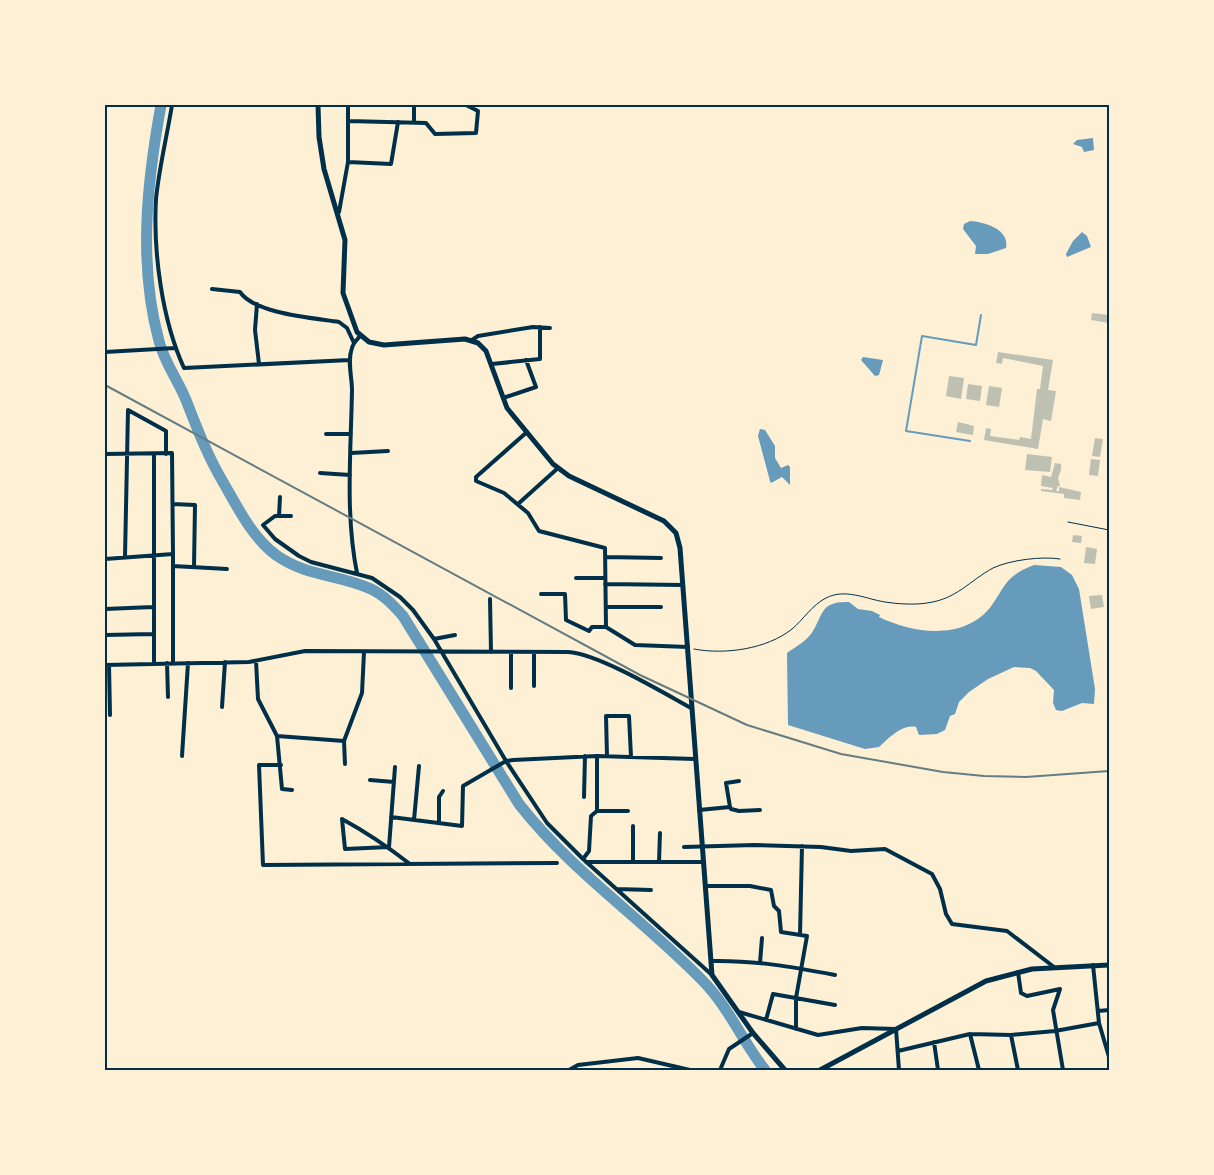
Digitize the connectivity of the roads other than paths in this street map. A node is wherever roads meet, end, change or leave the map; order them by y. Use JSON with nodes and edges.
{"nodes":[{"id":1,"x":172,"y":105,"type":"edge"},
{"id":2,"x":318,"y":105,"type":"edge"},
{"id":3,"x":348,"y":105,"type":"edge"},
{"id":4,"x":414,"y":105,"type":"edge"},
{"id":5,"x":466,"y":105,"type":"edge"},
{"id":6,"x":348,"y":121,"type":"junction"},
{"id":7,"x":398,"y":122,"type":"junction"},
{"id":8,"x":414,"y":123,"type":"junction"},
{"id":9,"x":348,"y":162,"type":"junction"},
{"id":10,"x":338,"y":212,"type":"junction"},
{"id":11,"x":212,"y":289,"type":"dead end"},
{"id":12,"x":257,"y":304,"type":"junction"},
{"id":13,"x":540,"y":327,"type":"junction"},
{"id":14,"x":550,"y":328,"type":"dead end"},
{"id":15,"x":360,"y":336,"type":"junction"},
{"id":16,"x":472,"y":340,"type":"junction"},
{"id":17,"x":354,"y":344,"type":"junction"},
{"id":18,"x":173,"y":348,"type":"junction"},
{"id":19,"x":105,"y":352,"type":"edge"},
{"id":20,"x":350,"y":360,"type":"junction"},
{"id":21,"x":526,"y":360,"type":"junction"},
{"id":22,"x":259,"y":364,"type":"junction"},
{"id":23,"x":492,"y":364,"type":"junction"},
{"id":24,"x":503,"y":398,"type":"junction"},
{"id":25,"x":526,"y":432,"type":"junction"},
{"id":26,"x":326,"y":434,"type":"dead end"},
{"id":27,"x":351,"y":434,"type":"junction"},
{"id":28,"x":388,"y":451,"type":"dead end"},
{"id":29,"x":351,"y":453,"type":"junction"},
{"id":30,"x":105,"y":454,"type":"edge"},
{"id":31,"x":154,"y":454,"type":"junction"},
{"id":32,"x":166,"y":454,"type":"junction"},
{"id":33,"x":126,"y":455,"type":"junction"},
{"id":34,"x":558,"y":468,"type":"junction"},
{"id":35,"x":320,"y":473,"type":"dead end"},
{"id":36,"x":350,"y":475,"type":"junction"},
{"id":37,"x":280,"y":497,"type":"dead end"},
{"id":38,"x":172,"y":504,"type":"junction"},
{"id":39,"x":518,"y":504,"type":"junction"},
{"id":40,"x":279,"y":516,"type":"junction"},
{"id":41,"x":291,"y":516,"type":"dead end"},
{"id":42,"x":173,"y":554,"type":"junction"},
{"id":43,"x":153,"y":556,"type":"junction"},
{"id":44,"x":126,"y":557,"type":"junction"},
{"id":45,"x":605,"y":557,"type":"junction"},
{"id":46,"x":105,"y":558,"type":"edge"},
{"id":47,"x":661,"y":558,"type":"dead end"},
{"id":48,"x":173,"y":566,"type":"junction"},
{"id":49,"x":194,"y":567,"type":"junction"},
{"id":50,"x":226,"y":569,"type":"dead end"},
{"id":51,"x":357,"y":573,"type":"junction"},
{"id":52,"x":576,"y":578,"type":"dead end"},
{"id":53,"x":606,"y":578,"type":"junction"},
{"id":54,"x":606,"y":584,"type":"junction"},
{"id":55,"x":683,"y":584,"type":"junction"},
{"id":56,"x":541,"y":594,"type":"dead end"},
{"id":57,"x":490,"y":599,"type":"dead end"},
{"id":58,"x":606,"y":607,"type":"junction"},
{"id":59,"x":661,"y":607,"type":"dead end"},
{"id":60,"x":153,"y":608,"type":"junction"},
{"id":61,"x":105,"y":609,"type":"edge"},
{"id":62,"x":606,"y":627,"type":"junction"},
{"id":63,"x":153,"y":634,"type":"junction"},
{"id":64,"x":105,"y":635,"type":"edge"},
{"id":65,"x":455,"y":635,"type":"dead end"},
{"id":66,"x":434,"y":639,"type":"junction"},
{"id":67,"x":688,"y":648,"type":"junction"},
{"id":68,"x":364,"y":652,"type":"junction"},
{"id":69,"x":442,"y":652,"type":"junction"},
{"id":70,"x":491,"y":652,"type":"junction"},
{"id":71,"x":511,"y":652,"type":"junction"},
{"id":72,"x":534,"y":652,"type":"junction"},
{"id":73,"x":256,"y":661,"type":"junction"},
{"id":74,"x":225,"y":662,"type":"junction"},
{"id":75,"x":167,"y":663,"type":"junction"},
{"id":76,"x":173,"y":663,"type":"junction"},
{"id":77,"x":188,"y":663,"type":"junction"},
{"id":78,"x":154,"y":664,"type":"junction"},
{"id":79,"x":107,"y":665,"type":"edge"},
{"id":80,"x":534,"y":686,"type":"dead end"},
{"id":81,"x":511,"y":688,"type":"dead end"},
{"id":82,"x":168,"y":697,"type":"dead end"},
{"id":83,"x":222,"y":707,"type":"dead end"},
{"id":84,"x":692,"y":708,"type":"junction"},
{"id":85,"x":110,"y":715,"type":"dead end"},
{"id":86,"x":276,"y":736,"type":"junction"},
{"id":87,"x":344,"y":741,"type":"junction"},
{"id":88,"x":182,"y":756,"type":"dead end"},
{"id":89,"x":585,"y":756,"type":"junction"},
{"id":90,"x":597,"y":756,"type":"junction"},
{"id":91,"x":607,"y":756,"type":"junction"},
{"id":92,"x":631,"y":757,"type":"junction"},
{"id":93,"x":695,"y":759,"type":"junction"},
{"id":94,"x":505,"y":762,"type":"junction"},
{"id":95,"x":345,"y":764,"type":"dead end"},
{"id":96,"x":281,"y":765,"type":"junction"},
{"id":97,"x":419,"y":766,"type":"dead end"},
{"id":98,"x":396,"y":767,"type":"dead end"},
{"id":99,"x":370,"y":780,"type":"dead end"},
{"id":100,"x":739,"y":781,"type":"dead end"},
{"id":101,"x":394,"y":782,"type":"junction"},
{"id":102,"x":292,"y":790,"type":"dead end"},
{"id":103,"x":443,"y":791,"type":"dead end"},
{"id":104,"x":584,"y":796,"type":"dead end"},
{"id":105,"x":730,"y":807,"type":"junction"},
{"id":106,"x":699,"y":810,"type":"junction"},
{"id":107,"x":760,"y":810,"type":"dead end"},
{"id":108,"x":597,"y":811,"type":"junction"},
{"id":109,"x":628,"y":811,"type":"dead end"},
{"id":110,"x":392,"y":817,"type":"junction"},
{"id":111,"x":414,"y":820,"type":"junction"},
{"id":112,"x":438,"y":822,"type":"junction"},
{"id":113,"x":633,"y":826,"type":"dead end"},
{"id":114,"x":660,"y":833,"type":"dead end"},
{"id":115,"x":702,"y":846,"type":"junction"},
{"id":116,"x":802,"y":846,"type":"junction"},
{"id":117,"x":389,"y":847,"type":"junction"},
{"id":118,"x":684,"y":847,"type":"dead end"},
{"id":119,"x":584,"y":860,"type":"junction"},
{"id":120,"x":557,"y":862,"type":"dead end"},
{"id":121,"x":633,"y":862,"type":"junction"},
{"id":122,"x":659,"y":862,"type":"junction"},
{"id":123,"x":703,"y":862,"type":"junction"},
{"id":124,"x":410,"y":864,"type":"junction"},
{"id":125,"x":706,"y":886,"type":"junction"},
{"id":126,"x":617,"y":890,"type":"junction"},
{"id":127,"x":651,"y":890,"type":"dead end"},
{"id":128,"x":800,"y":935,"type":"junction"},
{"id":129,"x":762,"y":938,"type":"dead end"},
{"id":130,"x":711,"y":961,"type":"junction"},
{"id":131,"x":760,"y":962,"type":"junction"},
{"id":132,"x":1109,"y":965,"type":"edge"},
{"id":133,"x":1093,"y":966,"type":"junction"},
{"id":134,"x":1054,"y":967,"type":"junction"},
{"id":135,"x":802,"y":969,"type":"junction"},
{"id":136,"x":1018,"y":972,"type":"junction"},
{"id":137,"x":712,"y":975,"type":"junction"},
{"id":138,"x":835,"y":975,"type":"dead end"},
{"id":139,"x":796,"y":998,"type":"junction"},
{"id":140,"x":835,"y":1005,"type":"dead end"},
{"id":141,"x":1109,"y":1010,"type":"edge"},
{"id":142,"x":736,"y":1011,"type":"junction"},
{"id":143,"x":1098,"y":1011,"type":"junction"},
{"id":144,"x":766,"y":1020,"type":"junction"},
{"id":145,"x":1099,"y":1023,"type":"junction"},
{"id":146,"x":796,"y":1029,"type":"junction"},
{"id":147,"x":896,"y":1029,"type":"junction"},
{"id":148,"x":1055,"y":1031,"type":"junction"},
{"id":149,"x":752,"y":1034,"type":"junction"},
{"id":150,"x":970,"y":1034,"type":"junction"},
{"id":151,"x":1011,"y":1035,"type":"junction"},
{"id":152,"x":934,"y":1042,"type":"junction"},
{"id":153,"x":898,"y":1051,"type":"junction"},
{"id":154,"x":1109,"y":1057,"type":"edge"},
{"id":155,"x":670,"y":1068,"type":"edge"},
{"id":156,"x":569,"y":1070,"type":"edge"},
{"id":157,"x":690,"y":1070,"type":"edge"},
{"id":158,"x":720,"y":1070,"type":"edge"},
{"id":159,"x":786,"y":1070,"type":"edge"},
{"id":160,"x":820,"y":1070,"type":"edge"},
{"id":161,"x":899,"y":1070,"type":"edge"},
{"id":162,"x":938,"y":1070,"type":"edge"},
{"id":163,"x":978,"y":1070,"type":"edge"},
{"id":164,"x":1018,"y":1070,"type":"edge"},
{"id":165,"x":1063,"y":1070,"type":"edge"}],
"edges":[{"from":1,"to":18,"type":"street"},
{"from":2,"to":10,"type":"main road"},
{"from":3,"to":6,"type":"street"},
{"from":4,"to":8,"type":"street"},
{"from":5,"to":8,"type":"street"},
{"from":6,"to":7,"type":"street"},
{"from":6,"to":9,"type":"street"},
{"from":7,"to":8,"type":"street"},
{"from":7,"to":9,"type":"street"},
{"from":9,"to":10,"type":"street"},
{"from":10,"to":15,"type":"main road"},
{"from":11,"to":12,"type":"street"},
{"from":12,"to":17,"type":"street"},
{"from":12,"to":22,"type":"street"},
{"from":13,"to":14,"type":"street"},
{"from":13,"to":16,"type":"street"},
{"from":13,"to":21,"type":"street"},
{"from":15,"to":16,"type":"main road"},
{"from":15,"to":17,"type":"street"},
{"from":16,"to":23,"type":"main road"},
{"from":17,"to":20,"type":"street"},
{"from":18,"to":19,"type":"street"},
{"from":18,"to":22,"type":"street"},
{"from":20,"to":22,"type":"street"},
{"from":20,"to":27,"type":"street"},
{"from":21,"to":23,"type":"street"},
{"from":21,"to":24,"type":"street"},
{"from":23,"to":24,"type":"main road"},
{"from":24,"to":25,"type":"main road"},
{"from":25,"to":34,"type":"main road"},
{"from":25,"to":39,"type":"street"},
{"from":26,"to":27,"type":"street"},
{"from":27,"to":29,"type":"street"},
{"from":28,"to":29,"type":"street"},
{"from":29,"to":36,"type":"street"},
{"from":30,"to":33,"type":"street"},
{"from":31,"to":32,"type":"street"},
{"from":31,"to":33,"type":"street"},
{"from":31,"to":43,"type":"street"},
{"from":32,"to":33,"type":"street"},
{"from":32,"to":38,"type":"street"},
{"from":33,"to":44,"type":"street"},
{"from":34,"to":39,"type":"street"},
{"from":34,"to":55,"type":"main road"},
{"from":35,"to":36,"type":"street"},
{"from":36,"to":51,"type":"street"},
{"from":37,"to":40,"type":"street"},
{"from":38,"to":42,"type":"street"},
{"from":38,"to":49,"type":"street"},
{"from":39,"to":45,"type":"street"},
{"from":40,"to":41,"type":"street"},
{"from":40,"to":51,"type":"street"},
{"from":42,"to":43,"type":"street"},
{"from":42,"to":48,"type":"street"},
{"from":43,"to":44,"type":"street"},
{"from":43,"to":60,"type":"street"},
{"from":44,"to":46,"type":"street"},
{"from":45,"to":47,"type":"street"},
{"from":45,"to":53,"type":"street"},
{"from":48,"to":49,"type":"street"},
{"from":48,"to":76,"type":"street"},
{"from":49,"to":50,"type":"street"},
{"from":51,"to":66,"type":"street"},
{"from":52,"to":53,"type":"street"},
{"from":53,"to":54,"type":"street"},
{"from":54,"to":55,"type":"street"},
{"from":54,"to":58,"type":"street"},
{"from":55,"to":67,"type":"main road"},
{"from":56,"to":62,"type":"street"},
{"from":57,"to":70,"type":"street"},
{"from":58,"to":59,"type":"street"},
{"from":58,"to":62,"type":"street"},
{"from":60,"to":61,"type":"street"},
{"from":60,"to":63,"type":"street"},
{"from":62,"to":67,"type":"street"},
{"from":63,"to":64,"type":"street"},
{"from":63,"to":78,"type":"street"},
{"from":65,"to":66,"type":"street"},
{"from":66,"to":69,"type":"street"},
{"from":67,"to":84,"type":"main road"},
{"from":68,"to":69,"type":"street"},
{"from":68,"to":73,"type":"street"},
{"from":68,"to":87,"type":"street"},
{"from":69,"to":70,"type":"street"},
{"from":69,"to":94,"type":"street"},
{"from":70,"to":71,"type":"street"},
{"from":71,"to":72,"type":"street"},
{"from":71,"to":81,"type":"street"},
{"from":72,"to":80,"type":"street"},
{"from":72,"to":84,"type":"street"},
{"from":73,"to":74,"type":"street"},
{"from":73,"to":86,"type":"street"},
{"from":74,"to":77,"type":"street"},
{"from":74,"to":83,"type":"street"},
{"from":75,"to":76,"type":"street"},
{"from":75,"to":78,"type":"street"},
{"from":75,"to":82,"type":"street"},
{"from":76,"to":77,"type":"street"},
{"from":77,"to":88,"type":"street"},
{"from":78,"to":79,"type":"street"},
{"from":79,"to":85,"type":"street"},
{"from":84,"to":93,"type":"main road"},
{"from":86,"to":87,"type":"street"},
{"from":86,"to":96,"type":"street"},
{"from":87,"to":95,"type":"street"},
{"from":89,"to":90,"type":"street"},
{"from":89,"to":94,"type":"street"},
{"from":89,"to":104,"type":"street"},
{"from":90,"to":91,"type":"street"},
{"from":90,"to":108,"type":"street"},
{"from":91,"to":92,"type":"street"},
{"from":91,"to":92,"type":"street"},
{"from":92,"to":93,"type":"street"},
{"from":93,"to":106,"type":"main road"},
{"from":94,"to":112,"type":"street"},
{"from":94,"to":119,"type":"street"},
{"from":96,"to":102,"type":"street"},
{"from":96,"to":124,"type":"street"},
{"from":97,"to":111,"type":"street"},
{"from":98,"to":101,"type":"street"},
{"from":99,"to":101,"type":"street"},
{"from":100,"to":105,"type":"street"},
{"from":101,"to":110,"type":"street"},
{"from":103,"to":112,"type":"street"},
{"from":105,"to":106,"type":"street"},
{"from":105,"to":107,"type":"street"},
{"from":106,"to":115,"type":"main road"},
{"from":108,"to":109,"type":"street"},
{"from":108,"to":119,"type":"street"},
{"from":110,"to":111,"type":"street"},
{"from":110,"to":117,"type":"street"},
{"from":111,"to":112,"type":"street"},
{"from":113,"to":121,"type":"street"},
{"from":114,"to":122,"type":"street"},
{"from":115,"to":116,"type":"street"},
{"from":115,"to":118,"type":"street"},
{"from":115,"to":123,"type":"main road"},
{"from":116,"to":128,"type":"street"},
{"from":116,"to":134,"type":"street"},
{"from":117,"to":117,"type":"street"},
{"from":117,"to":124,"type":"street"},
{"from":119,"to":121,"type":"street"},
{"from":119,"to":126,"type":"street"},
{"from":120,"to":124,"type":"street"},
{"from":121,"to":122,"type":"street"},
{"from":122,"to":123,"type":"street"},
{"from":123,"to":125,"type":"main road"},
{"from":125,"to":128,"type":"street"},
{"from":125,"to":130,"type":"main road"},
{"from":126,"to":127,"type":"street"},
{"from":126,"to":137,"type":"street"},
{"from":128,"to":135,"type":"street"},
{"from":129,"to":131,"type":"street"},
{"from":130,"to":131,"type":"street"},
{"from":130,"to":137,"type":"main road"},
{"from":131,"to":135,"type":"street"},
{"from":132,"to":133,"type":"main road"},
{"from":133,"to":134,"type":"main road"},
{"from":133,"to":143,"type":"street"},
{"from":134,"to":136,"type":"main road"},
{"from":135,"to":138,"type":"street"},
{"from":135,"to":139,"type":"street"},
{"from":136,"to":147,"type":"main road"},
{"from":136,"to":148,"type":"street"},
{"from":137,"to":142,"type":"main road"},
{"from":139,"to":140,"type":"street"},
{"from":139,"to":144,"type":"street"},
{"from":139,"to":146,"type":"street"},
{"from":141,"to":143,"type":"street"},
{"from":142,"to":144,"type":"street"},
{"from":142,"to":149,"type":"main road"},
{"from":143,"to":145,"type":"street"},
{"from":144,"to":146,"type":"street"},
{"from":145,"to":148,"type":"street"},
{"from":145,"to":154,"type":"street"},
{"from":146,"to":147,"type":"street"},
{"from":147,"to":153,"type":"street"},
{"from":147,"to":160,"type":"main road"},
{"from":148,"to":151,"type":"street"},
{"from":148,"to":165,"type":"street"},
{"from":149,"to":158,"type":"street"},
{"from":149,"to":159,"type":"main road"},
{"from":150,"to":151,"type":"street"},
{"from":150,"to":152,"type":"street"},
{"from":150,"to":163,"type":"street"},
{"from":151,"to":164,"type":"street"},
{"from":152,"to":153,"type":"street"},
{"from":152,"to":162,"type":"street"},
{"from":153,"to":161,"type":"street"},
{"from":155,"to":156,"type":"street"},
{"from":155,"to":157,"type":"street"}]}
